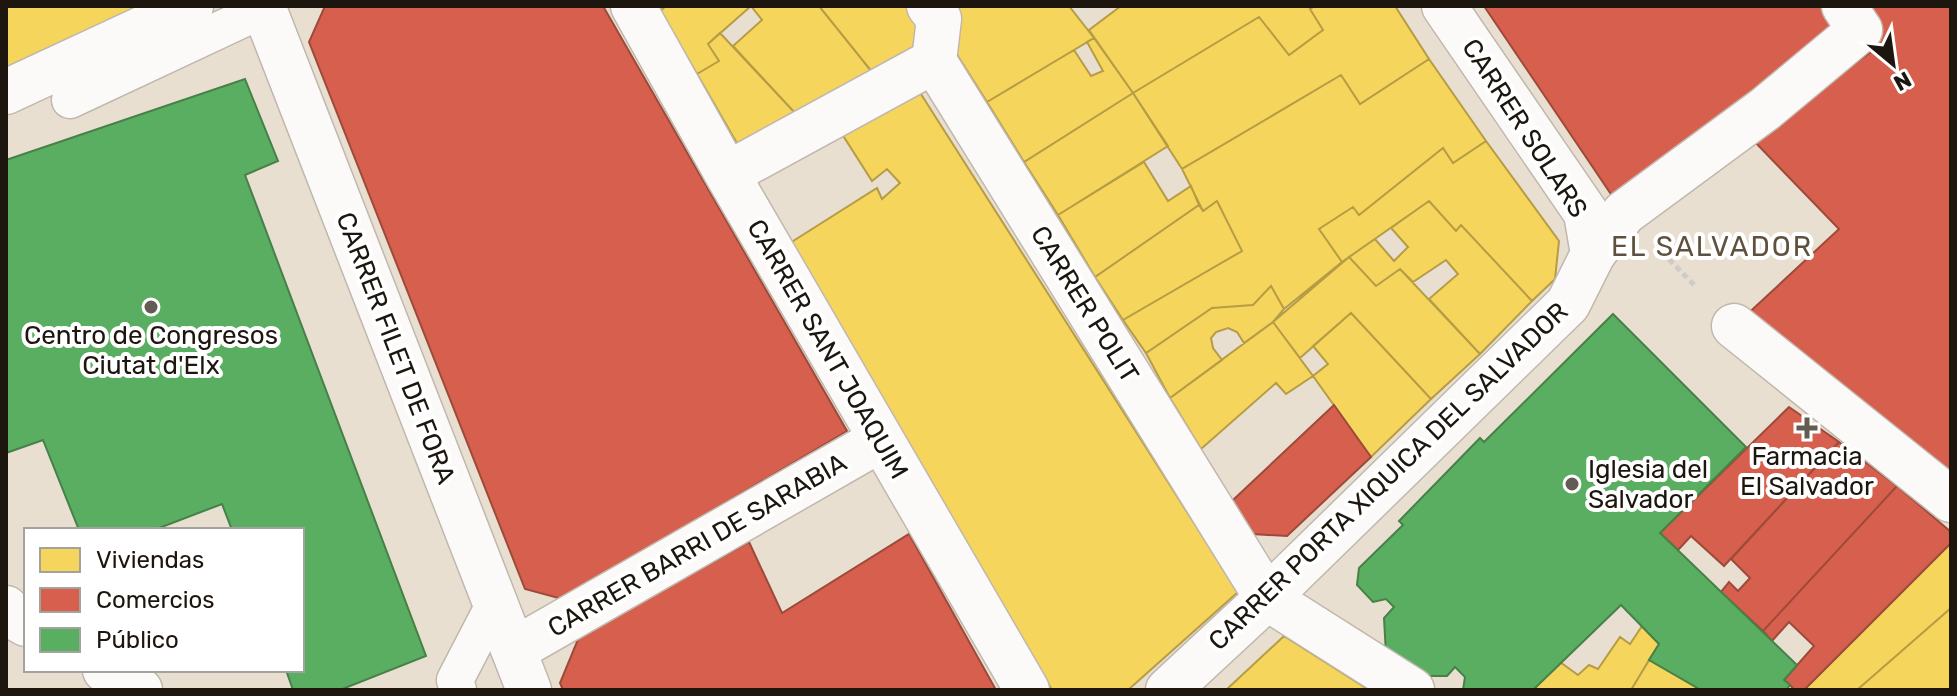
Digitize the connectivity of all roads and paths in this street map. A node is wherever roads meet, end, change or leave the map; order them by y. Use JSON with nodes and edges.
{"nodes":[{"id":1,"x":191,"y":6,"type":"edge"},
{"id":2,"x":633,"y":6,"type":"edge"},
{"id":3,"x":929,"y":6,"type":"edge"},
{"id":4,"x":1444,"y":6,"type":"edge"},
{"id":5,"x":1844,"y":6,"type":"edge"},
{"id":6,"x":265,"y":7,"type":"edge"},
{"id":7,"x":934,"y":61,"type":"junction"},
{"id":8,"x":6,"y":92,"type":"edge"},
{"id":9,"x":70,"y":100,"type":"dead end"},
{"id":10,"x":727,"y":174,"type":"junction"},
{"id":11,"x":1624,"y":213,"type":"junction"},
{"id":12,"x":1593,"y":254,"type":"junction"},
{"id":13,"x":1734,"y":326,"type":"joint"},
{"id":14,"x":880,"y":440,"type":"junction"},
{"id":15,"x":1951,"y":500,"type":"edge"},
{"id":16,"x":1267,"y":598,"type":"junction"},
{"id":17,"x":495,"y":603,"type":"junction"},
{"id":18,"x":521,"y":670,"type":"edge"},
{"id":19,"x":108,"y":672,"type":"edge"},
{"id":20,"x":140,"y":690,"type":"edge"},
{"id":21,"x":458,"y":690,"type":"edge"},
{"id":22,"x":1027,"y":690,"type":"edge"},
{"id":23,"x":1168,"y":690,"type":"edge"},
{"id":24,"x":1412,"y":690,"type":"edge"}],
"edges":[{"from":1,"to":8,"type":"street"},
{"from":2,"to":10,"type":"street","name":"CARRER SANT JOAQUIM"},
{"from":3,"to":7,"type":"street"},
{"from":4,"to":12,"type":"street","name":"CARRER SOLARS"},
{"from":5,"to":11,"type":"street","name":"CARRER PORTA XIQUICA DEL SALVADOR"},
{"from":6,"to":9,"type":"lane"},
{"from":6,"to":17,"type":"street","name":"CARRER FILET DE FORA"},
{"from":7,"to":10,"type":"street"},
{"from":7,"to":16,"type":"street","name":"CARRER POLIT"},
{"from":10,"to":14,"type":"street","name":"CARRER SANT JOAQUIM"},
{"from":11,"to":12,"type":"street","name":"CARRER PORTA XIQUICA DEL SALVADOR"},
{"from":11,"to":13,"type":"path"},
{"from":12,"to":16,"type":"street","name":"CARRER PORTA XIQUICA DEL SALVADOR"},
{"from":13,"to":15,"type":"street"},
{"from":14,"to":18,"type":"street","name":"CARRER BARRI DE SARABIA"},
{"from":14,"to":22,"type":"street","name":"CARRER SANT JOAQUIM"},
{"from":16,"to":23,"type":"street","name":"CARRER PORTA XIQUICA DEL SALVADOR"},
{"from":16,"to":24,"type":"street"},
{"from":17,"to":18,"type":"street","name":"CARRER FILET DE FORA"},
{"from":17,"to":21,"type":"lane"},
{"from":19,"to":20,"type":"street"}]}
